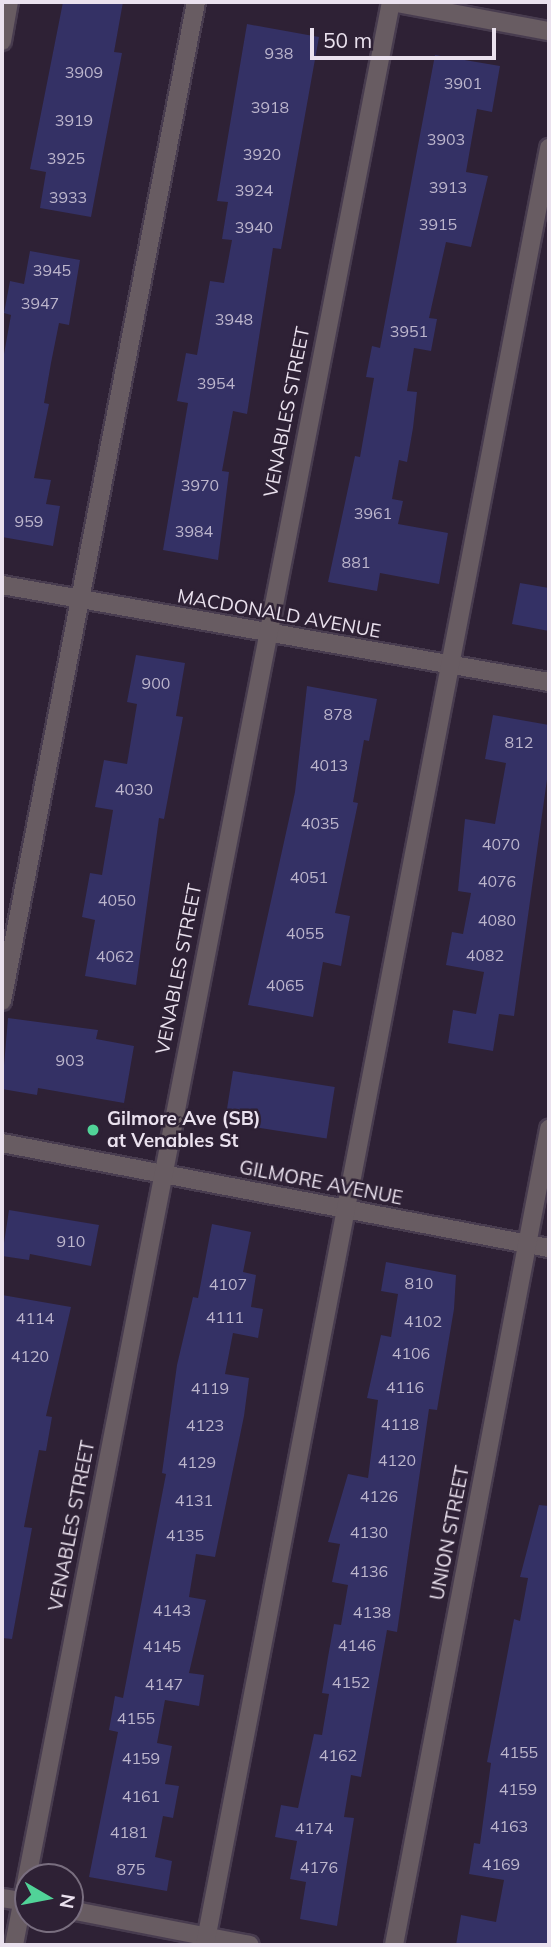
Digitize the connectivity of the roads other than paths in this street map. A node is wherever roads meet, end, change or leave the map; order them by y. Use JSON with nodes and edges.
{"nodes":[{"id":1,"x":9,"y":2,"type":"edge"},
{"id":2,"x":196,"y":2,"type":"edge"},
{"id":3,"x":391,"y":2,"type":"edge"},
{"id":4,"x":549,"y":31,"type":"edge"},
{"id":5,"x":2,"y":41,"type":"edge"},
{"id":6,"x":549,"y":148,"type":"edge"},
{"id":7,"x":2,"y":585,"type":"edge"},
{"id":8,"x":80,"y":599,"type":"junction"},
{"id":9,"x":265,"y":632,"type":"junction"},
{"id":10,"x":449,"y":666,"type":"junction"},
{"id":11,"x":549,"y":682,"type":"edge"},
{"id":12,"x":2,"y":1000,"type":"edge"},
{"id":13,"x":549,"y":1129,"type":"edge"},
{"id":14,"x":2,"y":1143,"type":"edge"},
{"id":15,"x":160,"y":1172,"type":"junction"},
{"id":16,"x":342,"y":1209,"type":"junction"},
{"id":17,"x":526,"y":1244,"type":"junction"},
{"id":18,"x":549,"y":1248,"type":"edge"},
{"id":19,"x":33,"y":1863,"type":"edge"},
{"id":20,"x":84,"y":1913,"type":"edge"},
{"id":21,"x":206,"y":1941,"type":"edge"},
{"id":22,"x":250,"y":1945,"type":"edge"},
{"id":23,"x":394,"y":1945,"type":"edge"}],
"edges":[{"from":1,"to":5,"type":"street"},
{"from":2,"to":8,"type":"street"},
{"from":3,"to":4,"type":"street"},
{"from":3,"to":9,"type":"street","name":"VENABLES STREET"},
{"from":6,"to":10,"type":"street"},
{"from":7,"to":8,"type":"street","name":"MACDONALD AVENUE"},
{"from":8,"to":9,"type":"street","name":"MACDONALD AVENUE"},
{"from":8,"to":12,"type":"street"},
{"from":9,"to":10,"type":"street","name":"MACDONALD AVENUE"},
{"from":9,"to":15,"type":"street","name":"VENABLES STREET"},
{"from":10,"to":11,"type":"street","name":"MACDONALD AVENUE"},
{"from":10,"to":16,"type":"street"},
{"from":13,"to":17,"type":"street","name":"UNION STREET"},
{"from":14,"to":15,"type":"street","name":"GILMORE AVENUE"},
{"from":15,"to":16,"type":"street","name":"GILMORE AVENUE"},
{"from":15,"to":19,"type":"street","name":"VENABLES STREET"},
{"from":16,"to":17,"type":"street","name":"GILMORE AVENUE"},
{"from":16,"to":21,"type":"street"},
{"from":17,"to":18,"type":"street","name":"GILMORE AVENUE"},
{"from":17,"to":23,"type":"street","name":"UNION STREET"},
{"from":20,"to":21,"type":"street"},
{"from":21,"to":22,"type":"street"}]}
